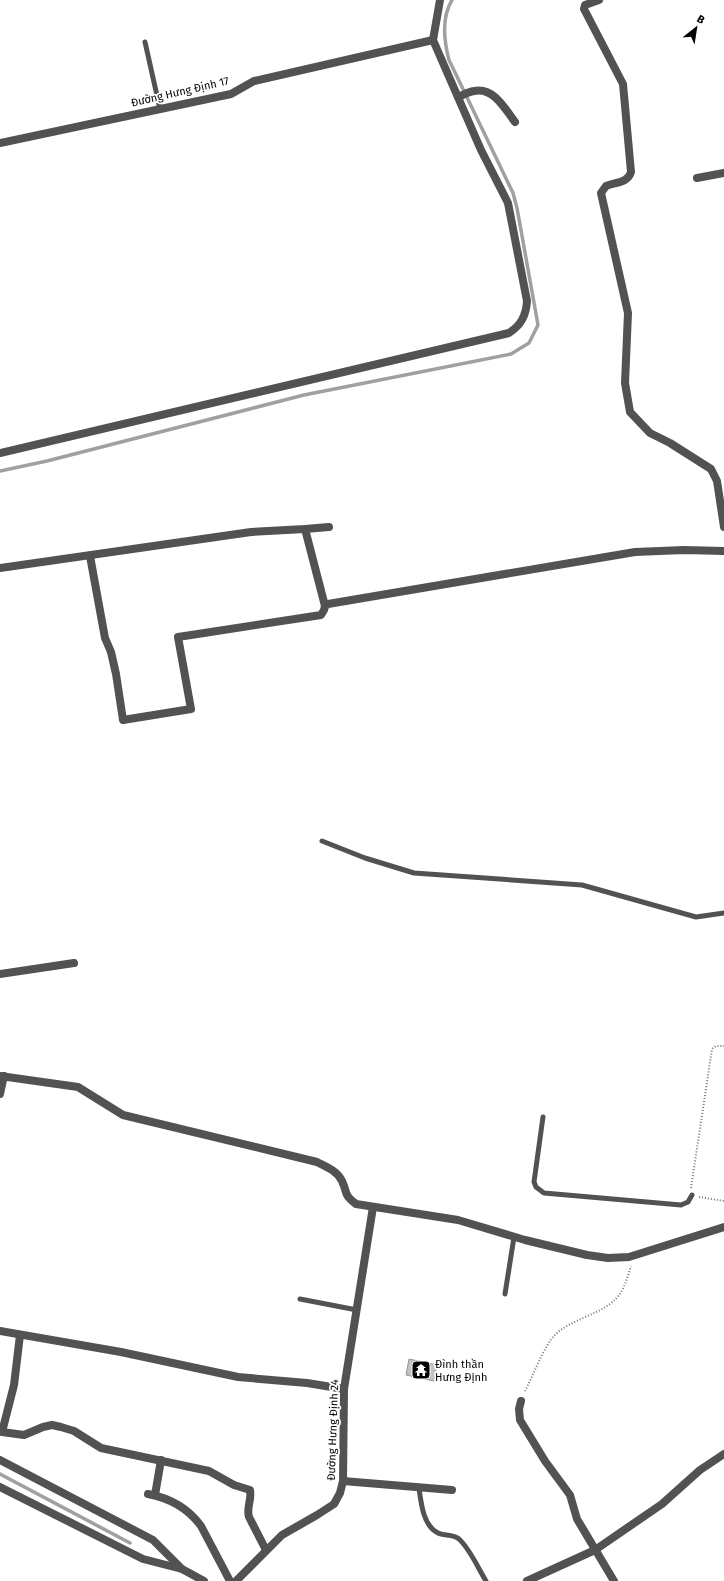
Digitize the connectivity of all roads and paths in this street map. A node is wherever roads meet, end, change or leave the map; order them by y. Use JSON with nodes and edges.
{"nodes":[{"id":1,"x":440,"y":0,"type":"edge"},
{"id":2,"x":600,"y":0,"type":"edge"},
{"id":3,"x":433,"y":40,"type":"junction"},
{"id":4,"x":145,"y":42,"type":"dead end"},
{"id":5,"x":465,"y":94,"type":"junction"},
{"id":6,"x":160,"y":109,"type":"junction"},
{"id":7,"x":515,"y":122,"type":"dead end"},
{"id":8,"x":0,"y":143,"type":"edge"},
{"id":9,"x":724,"y":173,"type":"edge"},
{"id":10,"x":697,"y":178,"type":"dead end"},
{"id":11,"x":0,"y":453,"type":"edge"},
{"id":12,"x":329,"y":526,"type":"dead end"},
{"id":13,"x":724,"y":527,"type":"edge"},
{"id":14,"x":305,"y":530,"type":"junction"},
{"id":15,"x":724,"y":551,"type":"edge"},
{"id":16,"x":90,"y":556,"type":"junction"},
{"id":17,"x":0,"y":568,"type":"edge"},
{"id":18,"x":325,"y":606,"type":"junction"},
{"id":19,"x":322,"y":840,"type":"dead end"},
{"id":20,"x":724,"y":913,"type":"edge"},
{"id":21,"x":74,"y":963,"type":"dead end"},
{"id":22,"x":0,"y":974,"type":"edge"},
{"id":23,"x":724,"y":1046,"type":"edge"},
{"id":24,"x":2,"y":1076,"type":"edge"},
{"id":25,"x":0,"y":1094,"type":"edge"},
{"id":26,"x":543,"y":1117,"type":"dead end"},
{"id":27,"x":692,"y":1195,"type":"junction"},
{"id":28,"x":724,"y":1201,"type":"edge"},
{"id":29,"x":373,"y":1207,"type":"junction"},
{"id":30,"x":724,"y":1227,"type":"edge"},
{"id":31,"x":514,"y":1237,"type":"junction"},
{"id":32,"x":634,"y":1256,"type":"junction"},
{"id":33,"x":505,"y":1294,"type":"dead end"},
{"id":34,"x":300,"y":1299,"type":"dead end"},
{"id":35,"x":356,"y":1310,"type":"junction"},
{"id":36,"x":0,"y":1331,"type":"edge"},
{"id":37,"x":20,"y":1335,"type":"junction"},
{"id":38,"x":344,"y":1389,"type":"junction"},
{"id":39,"x":521,"y":1401,"type":"joint"},
{"id":40,"x":1,"y":1431,"type":"edge"},
{"id":41,"x":724,"y":1454,"type":"edge"},
{"id":42,"x":0,"y":1460,"type":"edge"},
{"id":43,"x":161,"y":1460,"type":"junction"},
{"id":44,"x":343,"y":1481,"type":"junction"},
{"id":45,"x":0,"y":1487,"type":"edge"},
{"id":46,"x":419,"y":1488,"type":"junction"},
{"id":47,"x":452,"y":1490,"type":"dead end"},
{"id":48,"x":266,"y":1550,"type":"junction"},
{"id":49,"x":595,"y":1550,"type":"junction"},
{"id":50,"x":182,"y":1569,"type":"junction"},
{"id":51,"x":204,"y":1581,"type":"edge"},
{"id":52,"x":230,"y":1581,"type":"edge"},
{"id":53,"x":236,"y":1581,"type":"edge"},
{"id":54,"x":486,"y":1581,"type":"edge"},
{"id":55,"x":527,"y":1581,"type":"edge"},
{"id":56,"x":614,"y":1581,"type":"edge"}],
"edges":[{"from":1,"to":3,"type":"street"},
{"from":2,"to":13,"type":"street"},
{"from":3,"to":5,"type":"street"},
{"from":3,"to":6,"type":"street","name":"Đường Hưng Định 17"},
{"from":4,"to":6,"type":"lane"},
{"from":5,"to":7,"type":"street"},
{"from":5,"to":11,"type":"street"},
{"from":6,"to":8,"type":"street","name":"Đường Hưng Định 17"},
{"from":9,"to":10,"type":"street"},
{"from":12,"to":14,"type":"street"},
{"from":14,"to":16,"type":"street"},
{"from":14,"to":18,"type":"street"},
{"from":15,"to":18,"type":"street"},
{"from":16,"to":17,"type":"street"},
{"from":16,"to":18,"type":"street"},
{"from":19,"to":20,"type":"lane"},
{"from":21,"to":22,"type":"street"},
{"from":23,"to":27,"type":"path"},
{"from":24,"to":25,"type":"street"},
{"from":24,"to":29,"type":"street"},
{"from":26,"to":27,"type":"lane"},
{"from":27,"to":28,"type":"path"},
{"from":29,"to":31,"type":"street"},
{"from":29,"to":35,"type":"street","name":"Đường Hưng Định 24"},
{"from":30,"to":32,"type":"street"},
{"from":31,"to":32,"type":"street"},
{"from":31,"to":33,"type":"lane"},
{"from":32,"to":39,"type":"path"},
{"from":34,"to":35,"type":"lane"},
{"from":35,"to":38,"type":"street","name":"Đường Hưng Định 24"},
{"from":36,"to":37,"type":"street"},
{"from":37,"to":38,"type":"street"},
{"from":37,"to":40,"type":"street"},
{"from":38,"to":44,"type":"street","name":"Đường Hưng Định 24"},
{"from":39,"to":49,"type":"street"},
{"from":40,"to":43,"type":"street"},
{"from":41,"to":49,"type":"street"},
{"from":42,"to":50,"type":"street"},
{"from":43,"to":48,"type":"street"},
{"from":43,"to":52,"type":"street"},
{"from":44,"to":46,"type":"street"},
{"from":44,"to":48,"type":"street","name":"Đường Hưng Định 24"},
{"from":45,"to":50,"type":"street"},
{"from":46,"to":47,"type":"street"},
{"from":46,"to":54,"type":"lane"},
{"from":48,"to":53,"type":"street","name":"Đường Hưng Định 24"},
{"from":49,"to":55,"type":"street"},
{"from":49,"to":56,"type":"street"},
{"from":50,"to":51,"type":"street"}]}
